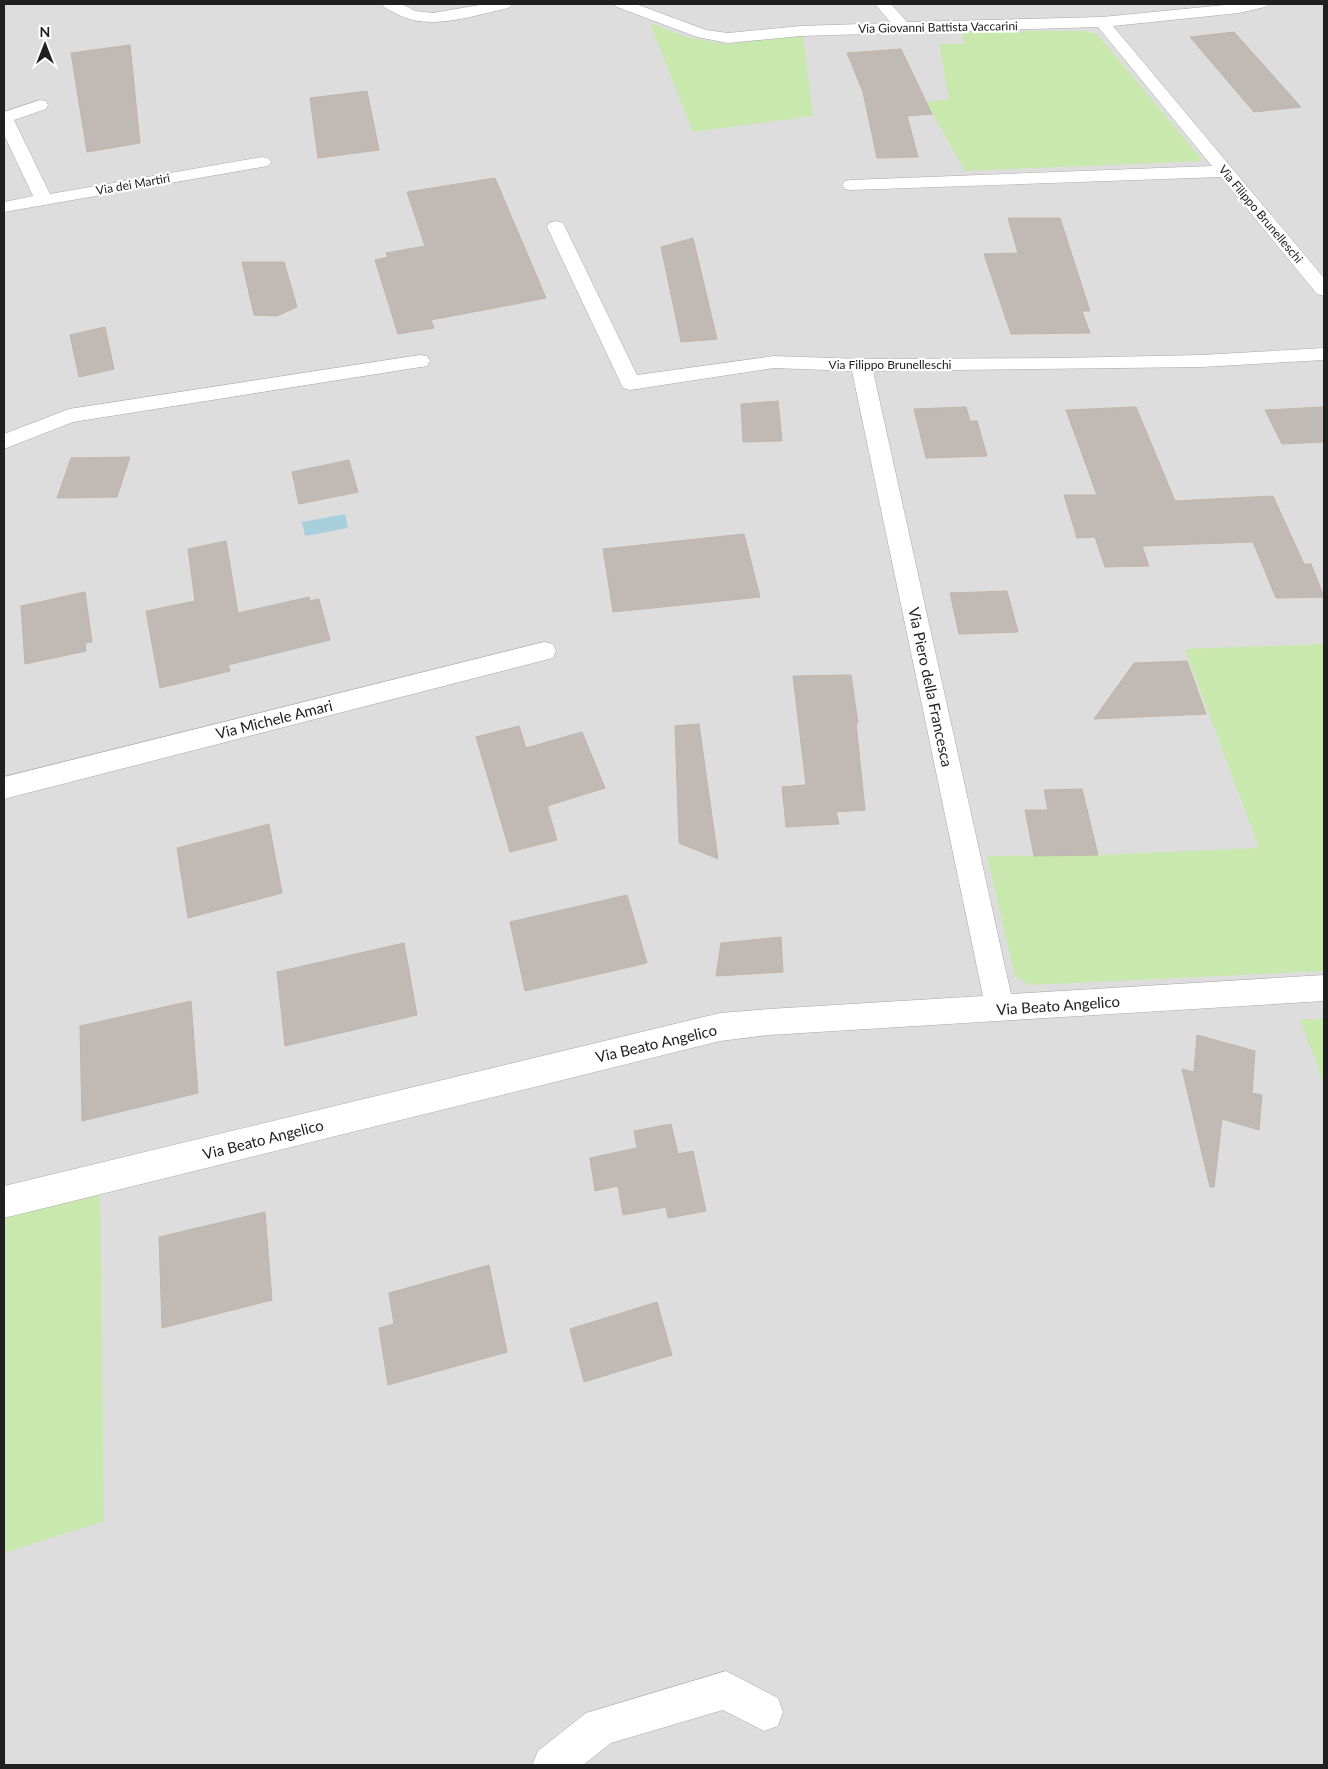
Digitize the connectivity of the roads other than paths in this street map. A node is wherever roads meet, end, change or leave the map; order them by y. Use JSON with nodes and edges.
{"nodes":[{"id":1,"x":390,"y":4,"type":"edge"},
{"id":2,"x":505,"y":4,"type":"edge"},
{"id":3,"x":622,"y":4,"type":"edge"},
{"id":4,"x":883,"y":4,"type":"edge"},
{"id":5,"x":1256,"y":4,"type":"edge"},
{"id":6,"x":1102,"y":22,"type":"junction"},
{"id":7,"x":903,"y":27,"type":"junction"},
{"id":8,"x":40,"y":105,"type":"dead end"},
{"id":9,"x":4,"y":118,"type":"edge"},
{"id":10,"x":262,"y":162,"type":"dead end"},
{"id":11,"x":1226,"y":171,"type":"junction"},
{"id":12,"x":851,"y":185,"type":"dead end"},
{"id":13,"x":44,"y":200,"type":"junction"},
{"id":14,"x":4,"y":207,"type":"edge"},
{"id":15,"x":556,"y":227,"type":"dead end"},
{"id":16,"x":1324,"y":290,"type":"edge"},
{"id":17,"x":1324,"y":354,"type":"edge"},
{"id":18,"x":420,"y":361,"type":"dead end"},
{"id":19,"x":861,"y":365,"type":"junction"},
{"id":20,"x":4,"y":442,"type":"edge"},
{"id":21,"x":544,"y":651,"type":"dead end"},
{"id":22,"x":4,"y":788,"type":"edge"},
{"id":23,"x":1324,"y":988,"type":"edge"},
{"id":24,"x":1000,"y":1008,"type":"junction"},
{"id":25,"x":4,"y":1202,"type":"edge"},
{"id":26,"x":764,"y":1712,"type":"dead end"},
{"id":27,"x":552,"y":1765,"type":"edge"}],
"edges":[{"from":1,"to":2,"type":"street"},
{"from":3,"to":7,"type":"street","name":"Via Giovanni Battista Vaccarini"},
{"from":4,"to":7,"type":"street"},
{"from":5,"to":6,"type":"street","name":"Via Giovanni Battista Vaccarini"},
{"from":6,"to":7,"type":"street","name":"Via Giovanni Battista Vaccarini"},
{"from":6,"to":11,"type":"street","name":"Via Filippo Brunelleschi"},
{"from":8,"to":9,"type":"street"},
{"from":9,"to":13,"type":"street"},
{"from":10,"to":13,"type":"street","name":"Via dei Martiri"},
{"from":11,"to":12,"type":"street"},
{"from":11,"to":16,"type":"street","name":"Via Filippo Brunelleschi"},
{"from":13,"to":14,"type":"street","name":"Via dei Martiri"},
{"from":15,"to":19,"type":"street","name":"Via Filippo Brunelleschi"},
{"from":17,"to":19,"type":"street","name":"Via Filippo Brunelleschi"},
{"from":18,"to":20,"type":"street"},
{"from":19,"to":24,"type":"street","name":"Via Piero della Francesca"},
{"from":21,"to":22,"type":"street","name":"Via Michele Amari"},
{"from":23,"to":24,"type":"street","name":"Via Beato Angelico"},
{"from":24,"to":25,"type":"street","name":"Via Beato Angelico"},
{"from":26,"to":27,"type":"street"}]}
